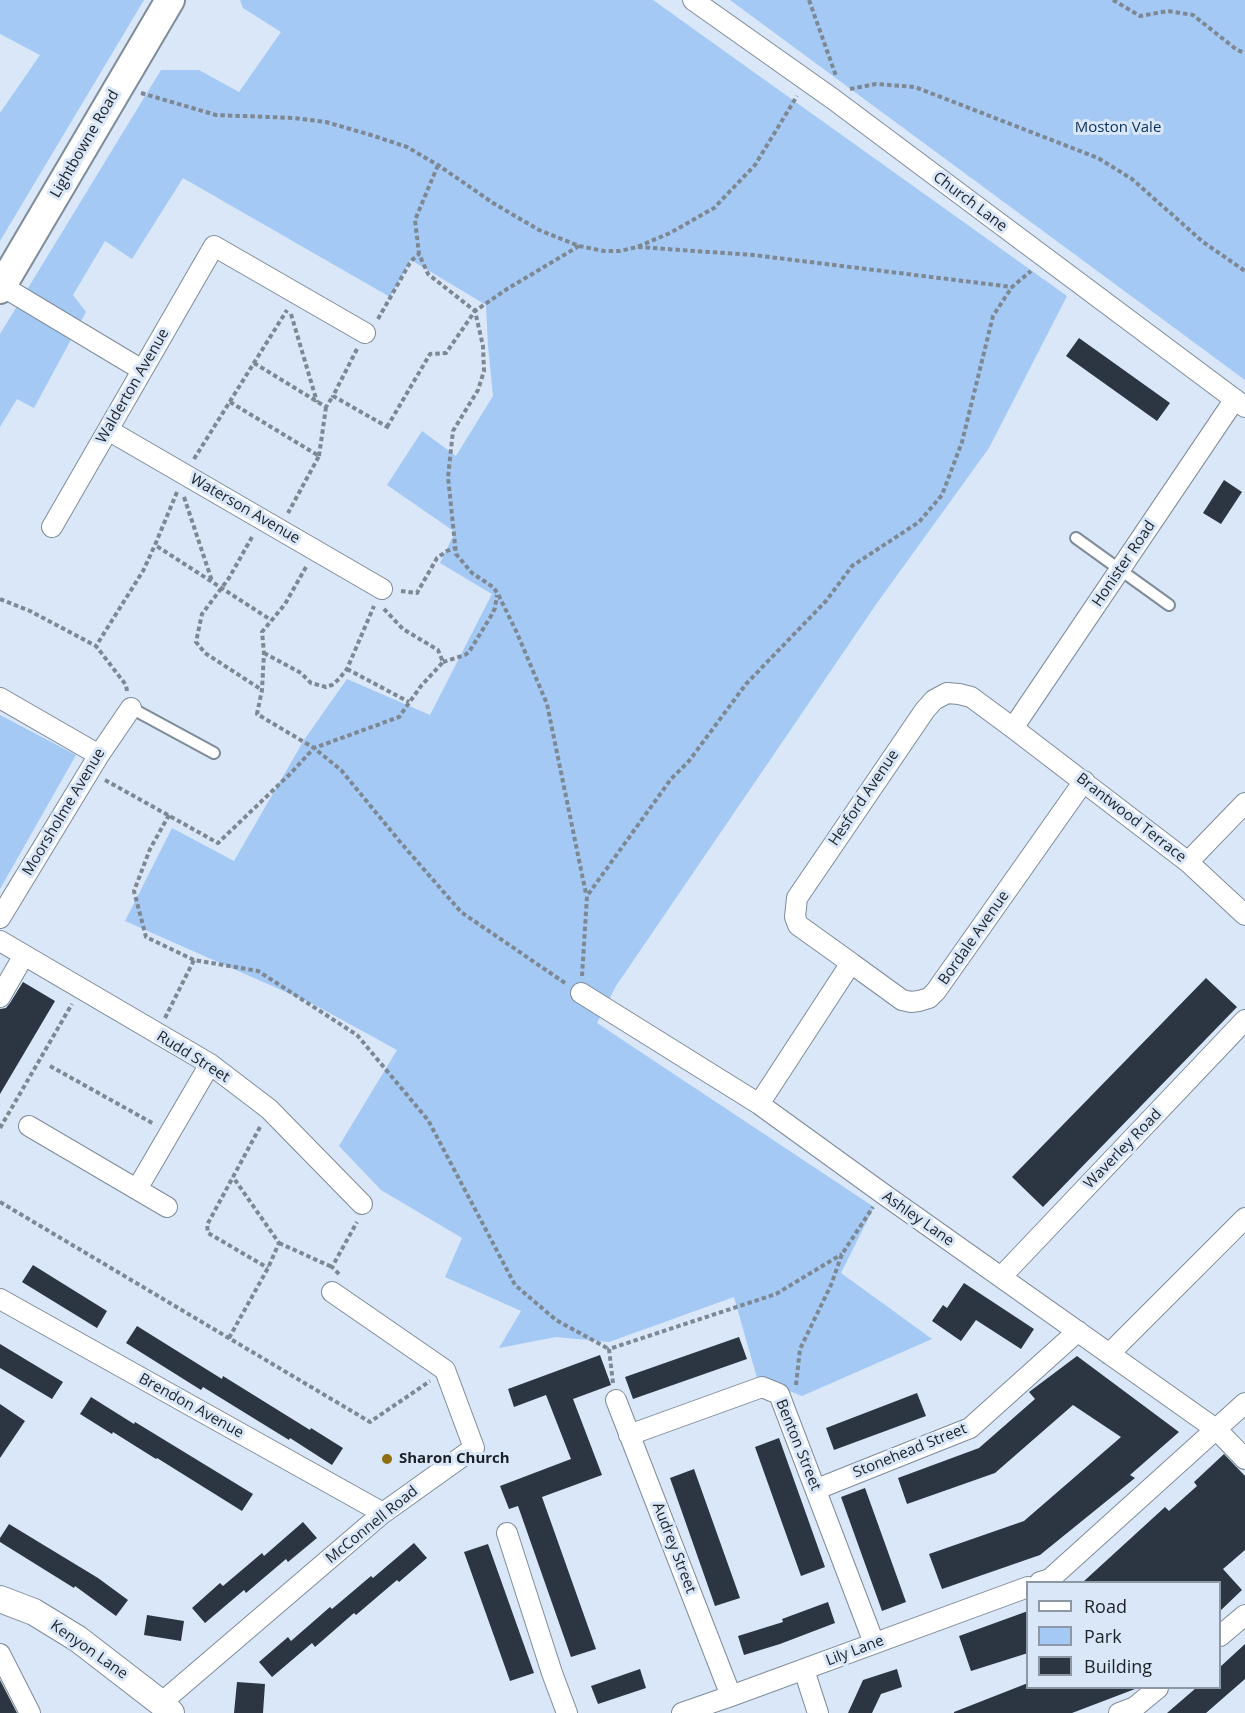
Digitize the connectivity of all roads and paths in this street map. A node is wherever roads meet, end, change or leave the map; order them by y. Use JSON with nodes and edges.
{"nodes":[{"id":1,"x":170,"y":0,"type":"edge"},
{"id":2,"x":693,"y":0,"type":"edge"},
{"id":3,"x":809,"y":0,"type":"edge"},
{"id":4,"x":1113,"y":0,"type":"edge"},
{"id":5,"x":1245,"y":53,"type":"edge"},
{"id":6,"x":806,"y":80,"type":"junction"},
{"id":7,"x":119,"y":85,"type":"junction"},
{"id":8,"x":837,"y":95,"type":"junction"},
{"id":9,"x":438,"y":165,"type":"junction"},
{"id":10,"x":579,"y":246,"type":"junction"},
{"id":11,"x":637,"y":247,"type":"junction"},
{"id":12,"x":419,"y":254,"type":"junction"},
{"id":13,"x":1031,"y":271,"type":"dead end"},
{"id":14,"x":1245,"y":271,"type":"edge"},
{"id":15,"x":1012,"y":286,"type":"junction"},
{"id":16,"x":1,"y":287,"type":"edge"},
{"id":17,"x":475,"y":311,"type":"junction"},
{"id":18,"x":365,"y":333,"type":"junction"},
{"id":19,"x":254,"y":363,"type":"junction"},
{"id":20,"x":142,"y":370,"type":"junction"},
{"id":21,"x":333,"y":396,"type":"junction"},
{"id":22,"x":230,"y":402,"type":"junction"},
{"id":23,"x":317,"y":402,"type":"junction"},
{"id":24,"x":1240,"y":403,"type":"edge"},
{"id":25,"x":326,"y":407,"type":"junction"},
{"id":26,"x":108,"y":430,"type":"junction"},
{"id":27,"x":319,"y":456,"type":"junction"},
{"id":28,"x":185,"y":474,"type":"junction"},
{"id":29,"x":271,"y":524,"type":"junction"},
{"id":30,"x":52,"y":527,"type":"dead end"},
{"id":31,"x":1076,"y":538,"type":"dead end"},
{"id":32,"x":154,"y":545,"type":"junction"},
{"id":33,"x":455,"y":548,"type":"junction"},
{"id":34,"x":315,"y":550,"type":"junction"},
{"id":35,"x":1120,"y":570,"type":"junction"},
{"id":36,"x":212,"y":582,"type":"junction"},
{"id":37,"x":221,"y":588,"type":"junction"},
{"id":38,"x":382,"y":589,"type":"joint"},
{"id":39,"x":498,"y":594,"type":"junction"},
{"id":40,"x":0,"y":599,"type":"edge"},
{"id":41,"x":1169,"y":605,"type":"dead end"},
{"id":42,"x":271,"y":620,"type":"junction"},
{"id":43,"x":96,"y":646,"type":"junction"},
{"id":44,"x":264,"y":653,"type":"junction"},
{"id":45,"x":443,"y":662,"type":"junction"},
{"id":46,"x":346,"y":669,"type":"junction"},
{"id":47,"x":262,"y":690,"type":"junction"},
{"id":48,"x":0,"y":698,"type":"edge"},
{"id":49,"x":410,"y":702,"type":"junction"},
{"id":50,"x":131,"y":708,"type":"junction"},
{"id":51,"x":1013,"y":728,"type":"junction"},
{"id":52,"x":314,"y":748,"type":"junction"},
{"id":53,"x":214,"y":753,"type":"dead end"},
{"id":54,"x":94,"y":763,"type":"junction"},
{"id":55,"x":1084,"y":781,"type":"junction"},
{"id":56,"x":1245,"y":804,"type":"edge"},
{"id":57,"x":169,"y":815,"type":"junction"},
{"id":58,"x":1188,"y":862,"type":"junction"},
{"id":59,"x":587,"y":896,"type":"junction"},
{"id":60,"x":1245,"y":915,"type":"edge"},
{"id":61,"x":0,"y":918,"type":"edge"},
{"id":62,"x":0,"y":941,"type":"edge"},
{"id":63,"x":24,"y":955,"type":"junction"},
{"id":64,"x":194,"y":960,"type":"junction"},
{"id":65,"x":851,"y":963,"type":"junction"},
{"id":66,"x":81,"y":989,"type":"junction"},
{"id":67,"x":581,"y":993,"type":"junction"},
{"id":68,"x":0,"y":997,"type":"edge"},
{"id":69,"x":1245,"y":1020,"type":"edge"},
{"id":70,"x":157,"y":1034,"type":"junction"},
{"id":71,"x":210,"y":1064,"type":"junction"},
{"id":72,"x":50,"y":1066,"type":"dead end"},
{"id":73,"x":759,"y":1104,"type":"junction"},
{"id":74,"x":269,"y":1109,"type":"junction"},
{"id":75,"x":30,"y":1126,"type":"dead end"},
{"id":76,"x":0,"y":1128,"type":"edge"},
{"id":77,"x":169,"y":1132,"type":"junction"},
{"id":78,"x":233,"y":1177,"type":"junction"},
{"id":79,"x":137,"y":1189,"type":"junction"},
{"id":80,"x":882,"y":1193,"type":"junction"},
{"id":81,"x":0,"y":1202,"type":"edge"},
{"id":82,"x":362,"y":1204,"type":"joint"},
{"id":83,"x":168,"y":1207,"type":"dead end"},
{"id":84,"x":1243,"y":1224,"type":"edge"},
{"id":85,"x":279,"y":1243,"type":"junction"},
{"id":86,"x":842,"y":1254,"type":"junction"},
{"id":87,"x":332,"y":1267,"type":"junction"},
{"id":88,"x":268,"y":1268,"type":"junction"},
{"id":89,"x":1001,"y":1277,"type":"junction"},
{"id":90,"x":332,"y":1292,"type":"joint"},
{"id":91,"x":0,"y":1299,"type":"edge"},
{"id":92,"x":1078,"y":1331,"type":"junction"},
{"id":93,"x":229,"y":1338,"type":"junction"},
{"id":94,"x":609,"y":1349,"type":"junction"},
{"id":95,"x":1109,"y":1354,"type":"junction"},
{"id":96,"x":446,"y":1370,"type":"junction"},
{"id":97,"x":779,"y":1394,"type":"junction"},
{"id":98,"x":616,"y":1400,"type":"joint"},
{"id":99,"x":1245,"y":1403,"type":"edge"},
{"id":100,"x":1217,"y":1430,"type":"junction"},
{"id":101,"x":629,"y":1435,"type":"junction"},
{"id":102,"x":1245,"y":1459,"type":"edge"},
{"id":103,"x":817,"y":1489,"type":"junction"},
{"id":104,"x":383,"y":1513,"type":"junction"},
{"id":105,"x":507,"y":1533,"type":"dead end"},
{"id":106,"x":1043,"y":1581,"type":"edge"},
{"id":107,"x":1026,"y":1588,"type":"edge"},
{"id":108,"x":0,"y":1599,"type":"edge"},
{"id":109,"x":1245,"y":1615,"type":"edge"},
{"id":110,"x":1221,"y":1635,"type":"edge"},
{"id":111,"x":874,"y":1643,"type":"junction"},
{"id":112,"x":0,"y":1654,"type":"edge"},
{"id":113,"x":804,"y":1670,"type":"junction"},
{"id":114,"x":1157,"y":1689,"type":"edge"},
{"id":115,"x":731,"y":1696,"type":"junction"},
{"id":116,"x":166,"y":1708,"type":"edge"},
{"id":117,"x":30,"y":1713,"type":"edge"},
{"id":118,"x":567,"y":1713,"type":"edge"},
{"id":119,"x":682,"y":1713,"type":"edge"},
{"id":120,"x":818,"y":1713,"type":"edge"},
{"id":121,"x":1119,"y":1713,"type":"edge"}],
"edges":[{"from":1,"to":7,"type":"main road","name":"Lightbowne Road"},
{"from":2,"to":6,"type":"street","name":"Church Lane"},
{"from":3,"to":8,"type":"path"},
{"from":4,"to":5,"type":"path"},
{"from":6,"to":8,"type":"street","name":"Church Lane"},
{"from":6,"to":11,"type":"path"},
{"from":7,"to":9,"type":"path"},
{"from":7,"to":16,"type":"main road","name":"Lightbowne Road"},
{"from":8,"to":14,"type":"path"},
{"from":8,"to":24,"type":"street","name":"Church Lane"},
{"from":9,"to":10,"type":"path"},
{"from":9,"to":12,"type":"path"},
{"from":10,"to":11,"type":"path"},
{"from":10,"to":17,"type":"path"},
{"from":11,"to":15,"type":"path"},
{"from":12,"to":17,"type":"path"},
{"from":12,"to":18,"type":"path"},
{"from":13,"to":15,"type":"path"},
{"from":15,"to":59,"type":"path"},
{"from":16,"to":20,"type":"street"},
{"from":17,"to":21,"type":"path"},
{"from":17,"to":33,"type":"path"},
{"from":18,"to":20,"type":"street","name":"Walderton Avenue"},
{"from":18,"to":21,"type":"path"},
{"from":19,"to":22,"type":"path"},
{"from":19,"to":23,"type":"path"},
{"from":19,"to":23,"type":"path"},
{"from":20,"to":26,"type":"street","name":"Walderton Avenue"},
{"from":21,"to":25,"type":"path"},
{"from":22,"to":27,"type":"path"},
{"from":22,"to":28,"type":"path"},
{"from":23,"to":25,"type":"path"},
{"from":24,"to":35,"type":"street","name":"Honister Road"},
{"from":25,"to":27,"type":"path"},
{"from":26,"to":28,"type":"street","name":"Waterson Avenue"},
{"from":26,"to":30,"type":"street","name":"Walderton Avenue"},
{"from":27,"to":29,"type":"path"},
{"from":28,"to":29,"type":"street","name":"Waterson Avenue"},
{"from":29,"to":34,"type":"street","name":"Waterson Avenue"},
{"from":29,"to":37,"type":"path"},
{"from":31,"to":35,"type":"lane"},
{"from":32,"to":36,"type":"path"},
{"from":32,"to":36,"type":"path"},
{"from":32,"to":43,"type":"path"},
{"from":33,"to":38,"type":"path"},
{"from":33,"to":39,"type":"path"},
{"from":34,"to":38,"type":"street","name":"Waterson Avenue"},
{"from":34,"to":42,"type":"path"},
{"from":35,"to":41,"type":"lane"},
{"from":35,"to":51,"type":"street","name":"Honister Road"},
{"from":36,"to":37,"type":"path"},
{"from":37,"to":42,"type":"path"},
{"from":37,"to":47,"type":"path"},
{"from":39,"to":45,"type":"path"},
{"from":39,"to":59,"type":"path"},
{"from":40,"to":43,"type":"path"},
{"from":42,"to":44,"type":"path"},
{"from":43,"to":50,"type":"path"},
{"from":44,"to":46,"type":"path"},
{"from":44,"to":47,"type":"path"},
{"from":45,"to":46,"type":"path"},
{"from":45,"to":49,"type":"path"},
{"from":46,"to":49,"type":"path"},
{"from":47,"to":52,"type":"path"},
{"from":48,"to":54,"type":"street"},
{"from":49,"to":52,"type":"path"},
{"from":50,"to":53,"type":"lane"},
{"from":50,"to":54,"type":"street","name":"Moorsholme Avenue"},
{"from":51,"to":55,"type":"street","name":"Brantwood Terrace"},
{"from":51,"to":65,"type":"street","name":"Hesford Avenue"},
{"from":52,"to":57,"type":"path"},
{"from":52,"to":67,"type":"path"},
{"from":54,"to":57,"type":"path"},
{"from":54,"to":61,"type":"street","name":"Moorsholme Avenue"},
{"from":55,"to":58,"type":"street","name":"Brantwood Terrace"},
{"from":55,"to":65,"type":"street","name":"Bordale Avenue"},
{"from":56,"to":58,"type":"street"},
{"from":57,"to":64,"type":"path"},
{"from":58,"to":60,"type":"street","name":"Brantwood Terrace"},
{"from":59,"to":67,"type":"path"},
{"from":62,"to":63,"type":"street","name":"Rudd Street"},
{"from":63,"to":66,"type":"street","name":"Rudd Street"},
{"from":63,"to":68,"type":"street"},
{"from":64,"to":70,"type":"path"},
{"from":64,"to":94,"type":"path"},
{"from":65,"to":73,"type":"street"},
{"from":66,"to":70,"type":"street","name":"Rudd Street"},
{"from":66,"to":76,"type":"path"},
{"from":67,"to":73,"type":"street","name":"Ashley Lane"},
{"from":69,"to":89,"type":"street","name":"Waverley Road"},
{"from":70,"to":71,"type":"street","name":"Rudd Street"},
{"from":71,"to":74,"type":"street","name":"Rudd Street"},
{"from":71,"to":77,"type":"street"},
{"from":72,"to":77,"type":"path"},
{"from":73,"to":80,"type":"street","name":"Ashley Lane"},
{"from":74,"to":78,"type":"path"},
{"from":74,"to":82,"type":"street","name":"Rudd Street"},
{"from":75,"to":79,"type":"street"},
{"from":77,"to":79,"type":"street"},
{"from":78,"to":85,"type":"path"},
{"from":78,"to":88,"type":"path"},
{"from":79,"to":83,"type":"street"},
{"from":80,"to":86,"type":"path"},
{"from":80,"to":89,"type":"street","name":"Ashley Lane"},
{"from":81,"to":93,"type":"path"},
{"from":82,"to":87,"type":"path"},
{"from":84,"to":95,"type":"street"},
{"from":85,"to":87,"type":"path"},
{"from":85,"to":88,"type":"path"},
{"from":86,"to":94,"type":"path"},
{"from":86,"to":97,"type":"path"},
{"from":87,"to":90,"type":"path"},
{"from":88,"to":93,"type":"path"},
{"from":89,"to":92,"type":"street","name":"Ashley Lane"},
{"from":90,"to":96,"type":"street"},
{"from":91,"to":104,"type":"street","name":"Brendon Avenue"},
{"from":92,"to":95,"type":"street","name":"Ashley Lane"},
{"from":92,"to":103,"type":"street","name":"Stonehead Street"},
{"from":93,"to":96,"type":"path"},
{"from":94,"to":98,"type":"path"},
{"from":95,"to":100,"type":"street","name":"Ashley Lane"},
{"from":96,"to":104,"type":"street","name":"McConnell Road"},
{"from":97,"to":101,"type":"street","name":"Benton Street"},
{"from":97,"to":103,"type":"street","name":"Benton Street"},
{"from":98,"to":101,"type":"street","name":"Audrey Street"},
{"from":99,"to":100,"type":"street"},
{"from":100,"to":102,"type":"street","name":"Ashley Lane"},
{"from":100,"to":106,"type":"street"},
{"from":101,"to":115,"type":"street","name":"Audrey Street"},
{"from":103,"to":111,"type":"street","name":"Benton Street"},
{"from":104,"to":116,"type":"street","name":"McConnell Road"},
{"from":105,"to":118,"type":"street"},
{"from":107,"to":111,"type":"street","name":"Lily Lane"},
{"from":108,"to":116,"type":"street","name":"Kenyon Lane"},
{"from":109,"to":110,"type":"street"},
{"from":111,"to":113,"type":"street","name":"Lily Lane"},
{"from":112,"to":117,"type":"street"},
{"from":113,"to":115,"type":"street","name":"Lily Lane"},
{"from":113,"to":120,"type":"street"},
{"from":114,"to":121,"type":"street"},
{"from":115,"to":119,"type":"street","name":"Lily Lane"}]}
